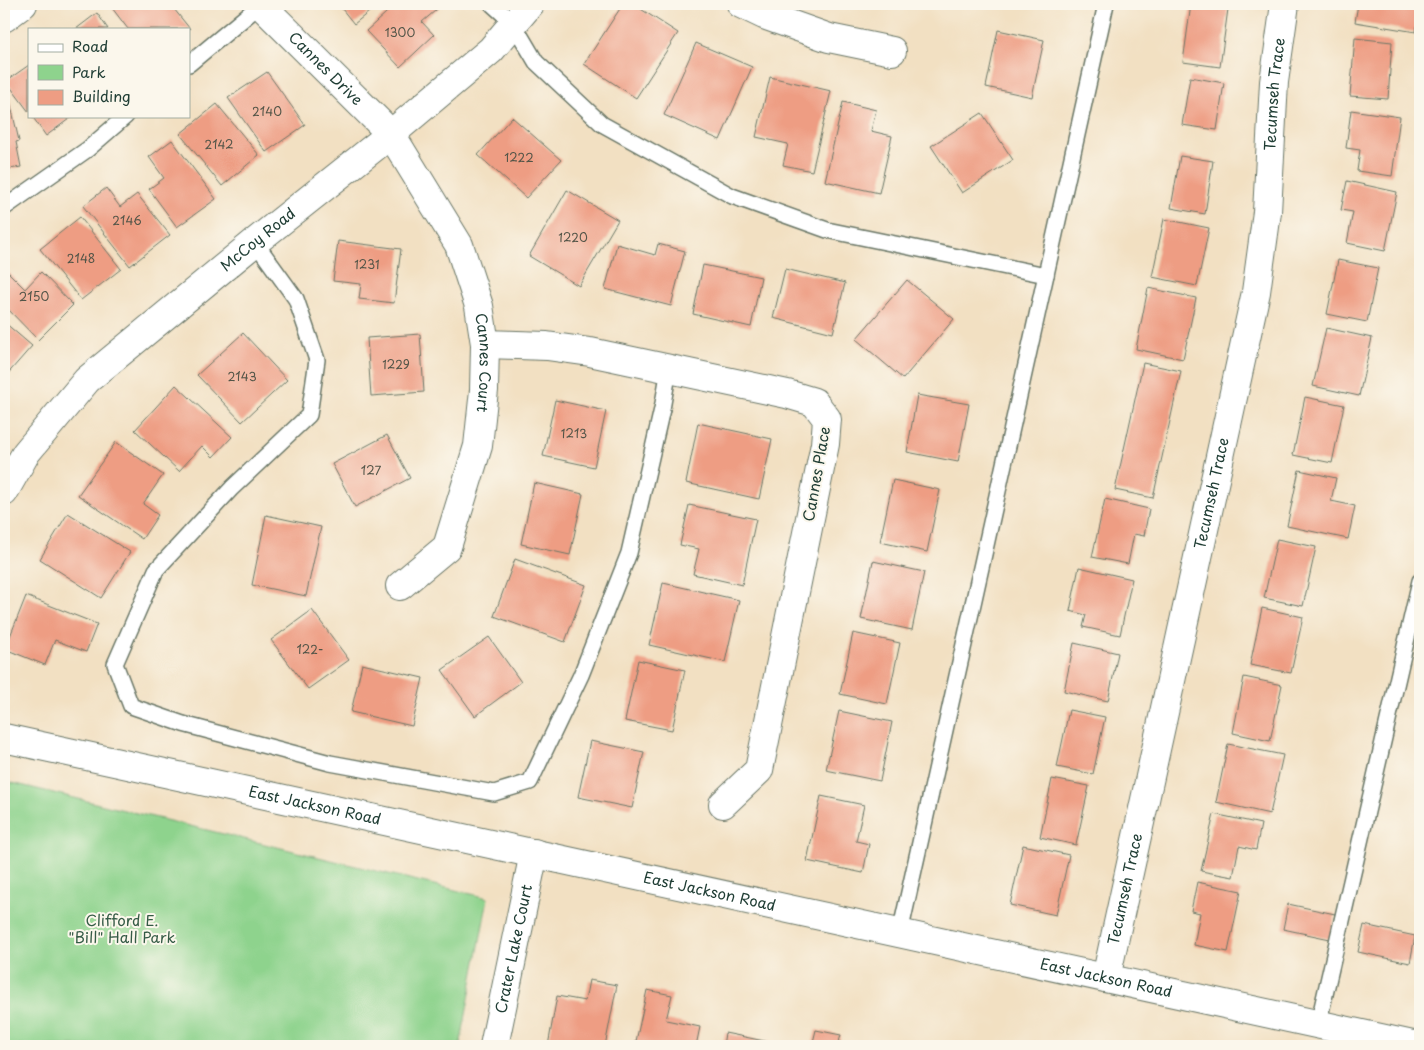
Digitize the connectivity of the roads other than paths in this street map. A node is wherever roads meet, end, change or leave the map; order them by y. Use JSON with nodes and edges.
{"nodes":[{"id":1,"x":23,"y":4,"type":"edge"},
{"id":2,"x":260,"y":4,"type":"edge"},
{"id":3,"x":492,"y":4,"type":"edge"},
{"id":4,"x":741,"y":4,"type":"edge"},
{"id":5,"x":1106,"y":4,"type":"edge"},
{"id":6,"x":1285,"y":4,"type":"edge"},
{"id":7,"x":521,"y":13,"type":"edge"},
{"id":8,"x":4,"y":18,"type":"edge"},
{"id":9,"x":892,"y":51,"type":"dead end"},
{"id":10,"x":190,"y":63,"type":"edge"},
{"id":11,"x":124,"y":118,"type":"edge"},
{"id":12,"x":391,"y":134,"type":"junction"},
{"id":13,"x":4,"y":208,"type":"edge"},
{"id":14,"x":254,"y":242,"type":"junction"},
{"id":15,"x":1046,"y":275,"type":"junction"},
{"id":16,"x":485,"y":344,"type":"junction"},
{"id":17,"x":669,"y":369,"type":"junction"},
{"id":18,"x":4,"y":492,"type":"edge"},
{"id":19,"x":1420,"y":581,"type":"edge"},
{"id":20,"x":400,"y":586,"type":"dead end"},
{"id":21,"x":4,"y":738,"type":"edge"},
{"id":22,"x":723,"y":804,"type":"dead end"},
{"id":23,"x":534,"y":853,"type":"junction"},
{"id":24,"x":900,"y":933,"type":"junction"},
{"id":25,"x":1106,"y":978,"type":"junction"},
{"id":26,"x":1318,"y":1025,"type":"junction"},
{"id":27,"x":494,"y":1046,"type":"edge"},
{"id":28,"x":1417,"y":1046,"type":"edge"}],
"edges":[{"from":1,"to":8,"type":"street"},
{"from":2,"to":10,"type":"lane"},
{"from":2,"to":12,"type":"street","name":"Cannes Drive"},
{"from":3,"to":7,"type":"lane"},
{"from":4,"to":9,"type":"street"},
{"from":5,"to":15,"type":"lane"},
{"from":6,"to":25,"type":"street","name":"Tecumseh Trace"},
{"from":7,"to":12,"type":"street","name":"McCoy Road"},
{"from":7,"to":15,"type":"lane"},
{"from":11,"to":13,"type":"lane"},
{"from":12,"to":14,"type":"street","name":"McCoy Road"},
{"from":12,"to":16,"type":"street","name":"Cannes Court"},
{"from":14,"to":17,"type":"lane"},
{"from":14,"to":18,"type":"street","name":"McCoy Road"},
{"from":15,"to":24,"type":"lane"},
{"from":16,"to":17,"type":"street","name":"Cannes Place"},
{"from":16,"to":20,"type":"street","name":"Cannes Court"},
{"from":17,"to":22,"type":"street","name":"Cannes Place"},
{"from":19,"to":26,"type":"lane"},
{"from":21,"to":23,"type":"street","name":"East Jackson Road"},
{"from":23,"to":24,"type":"street","name":"East Jackson Road"},
{"from":23,"to":27,"type":"street","name":"Crater Lake Court"},
{"from":24,"to":25,"type":"street","name":"East Jackson Road"},
{"from":25,"to":26,"type":"street","name":"East Jackson Road"},
{"from":26,"to":28,"type":"street","name":"East Jackson Road"}]}
